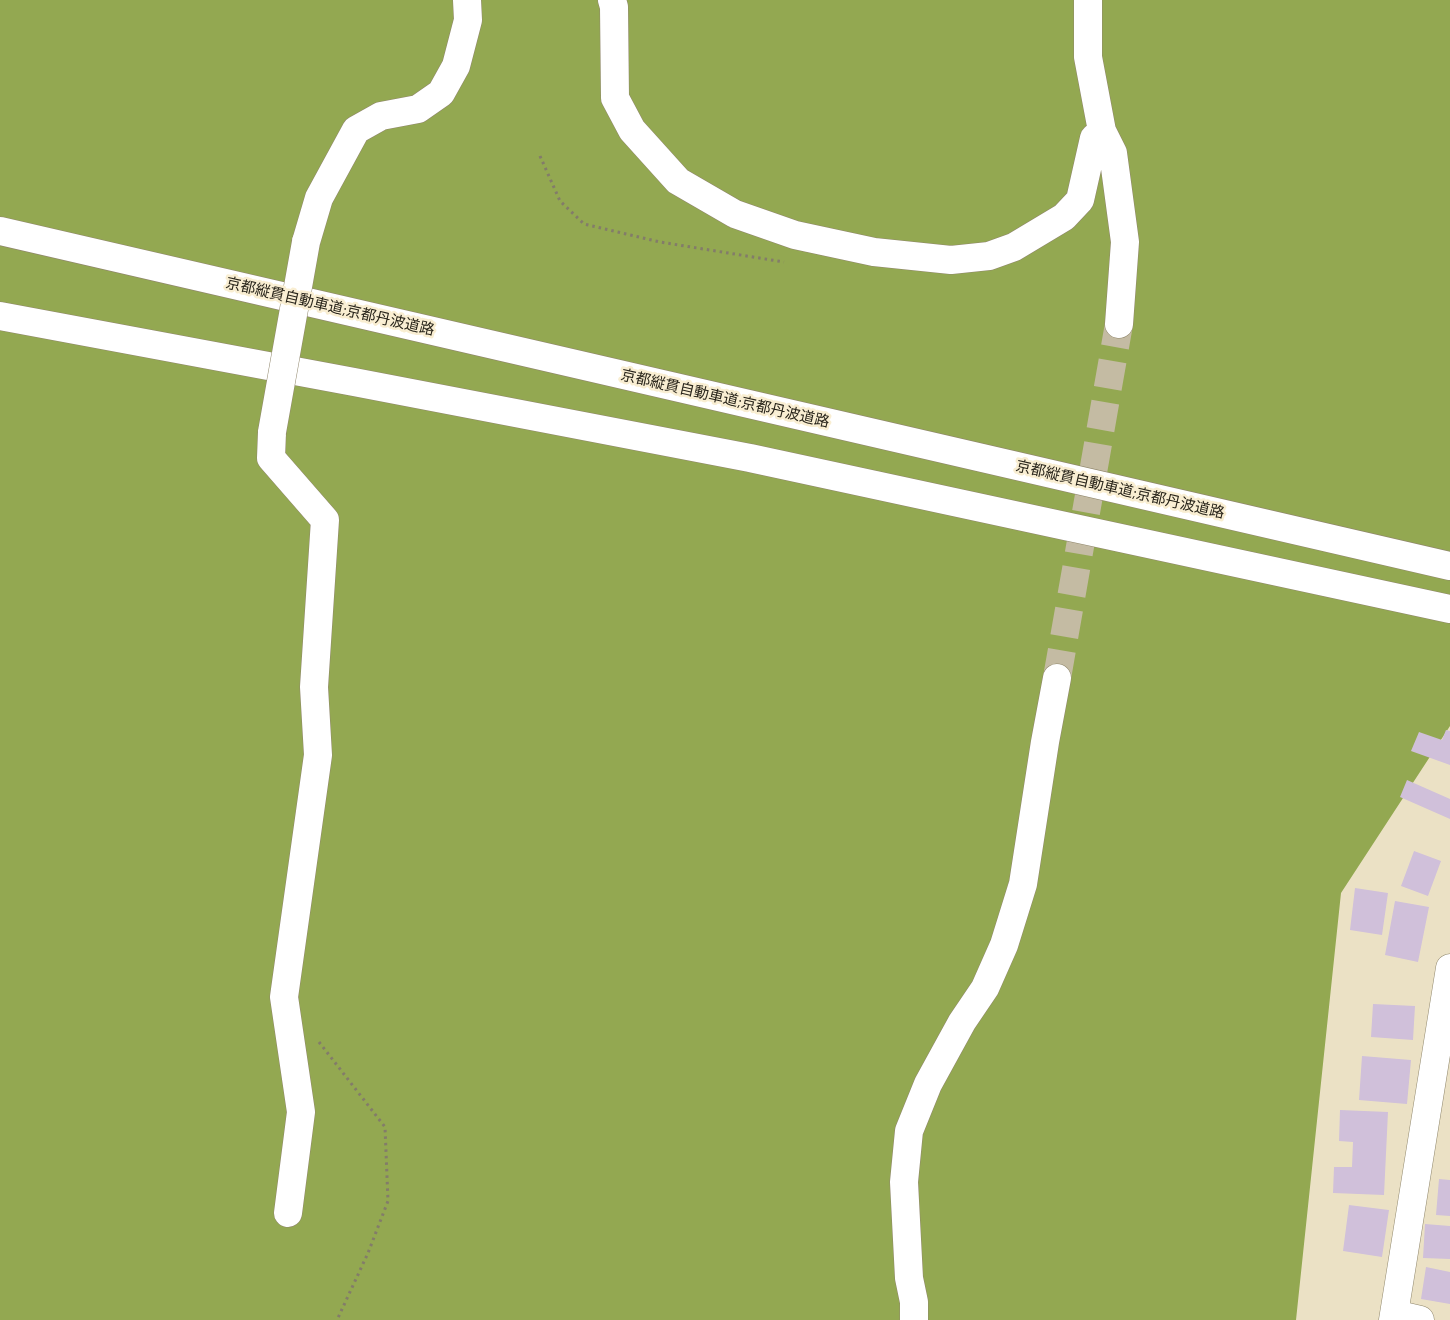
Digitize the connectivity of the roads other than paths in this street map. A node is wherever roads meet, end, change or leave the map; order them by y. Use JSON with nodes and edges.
{"nodes":[{"id":1,"x":467,"y":0,"type":"edge"},
{"id":2,"x":612,"y":0,"type":"edge"},
{"id":3,"x":1088,"y":0,"type":"edge"},
{"id":4,"x":1102,"y":131,"type":"junction"},
{"id":5,"x":0,"y":231,"type":"edge"},
{"id":6,"x":0,"y":316,"type":"edge"},
{"id":7,"x":1119,"y":324,"type":"tunnel mouth"},
{"id":8,"x":1450,"y":566,"type":"edge"},
{"id":9,"x":1450,"y":609,"type":"edge"},
{"id":10,"x":1057,"y":678,"type":"tunnel mouth"},
{"id":11,"x":1450,"y":968,"type":"edge"},
{"id":12,"x":288,"y":1213,"type":"dead end"},
{"id":13,"x":1393,"y":1317,"type":"edge"},
{"id":14,"x":914,"y":1320,"type":"edge"},
{"id":15,"x":1420,"y":1320,"type":"edge"}],
"edges":[{"from":1,"to":12,"type":"main road","bridge":true},
{"from":2,"to":4,"type":"main road"},
{"from":3,"to":4,"type":"main road"},
{"from":4,"to":7,"type":"main road"},
{"from":5,"to":8,"type":"main road","name":"京都縦貫自動車道;京都丹波道路"},
{"from":6,"to":9,"type":"main road"},
{"from":10,"to":14,"type":"main road"},
{"from":11,"to":13,"type":"main road"},
{"from":13,"to":15,"type":"main road"}]}
